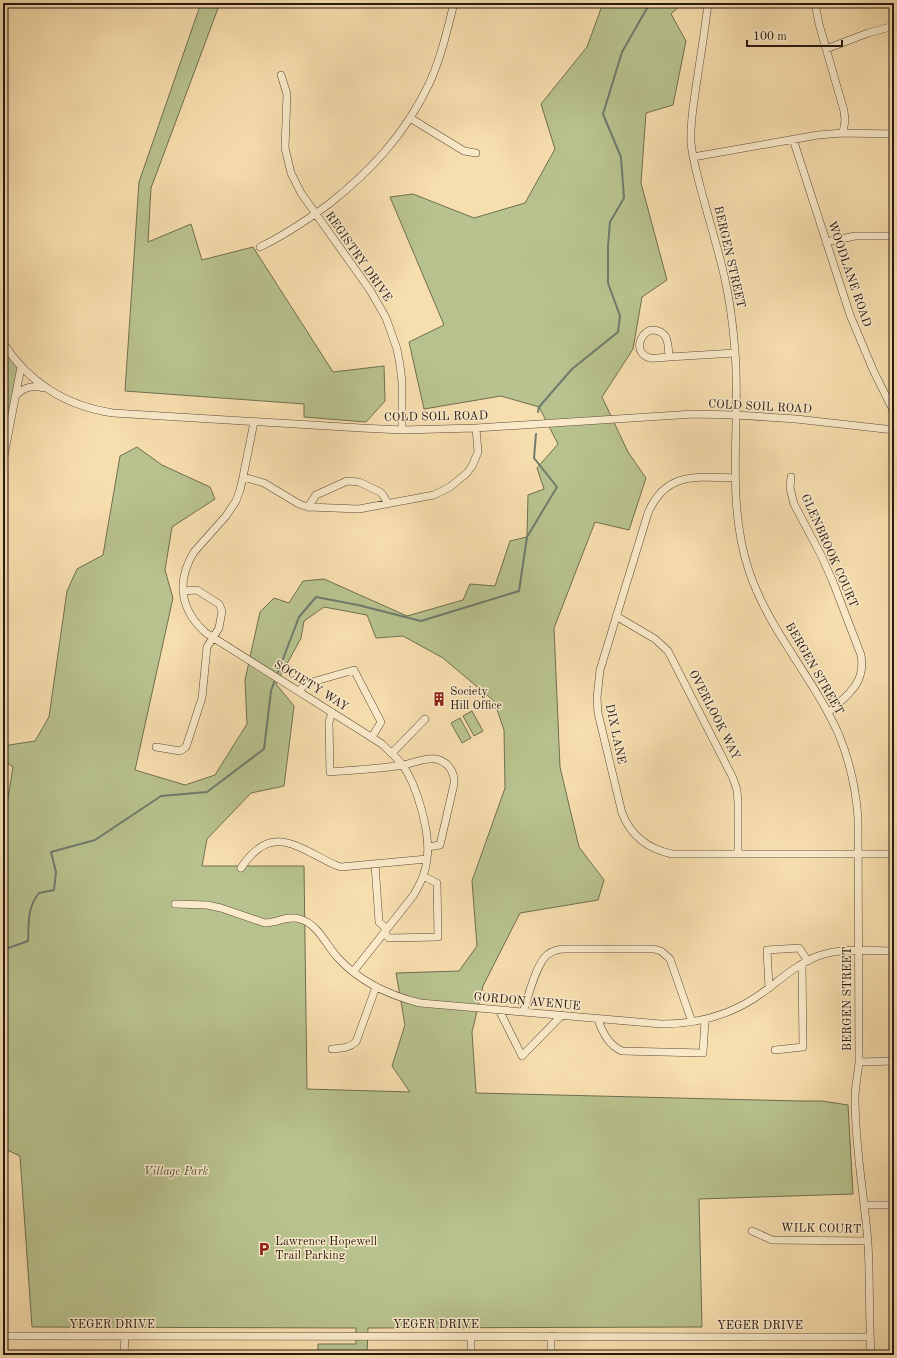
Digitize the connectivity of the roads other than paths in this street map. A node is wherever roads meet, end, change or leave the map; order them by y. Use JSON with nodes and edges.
{"nodes":[{"id":1,"x":454,"y":3,"type":"edge"},
{"id":2,"x":708,"y":3,"type":"edge"},
{"id":3,"x":815,"y":3,"type":"edge"},
{"id":4,"x":894,"y":26,"type":"edge"},
{"id":5,"x":826,"y":48,"type":"junction"},
{"id":6,"x":280,"y":75,"type":"dead end"},
{"id":7,"x":410,"y":118,"type":"junction"},
{"id":8,"x":842,"y":133,"type":"junction"},
{"id":9,"x":894,"y":134,"type":"edge"},
{"id":10,"x":793,"y":139,"type":"junction"},
{"id":11,"x":476,"y":153,"type":"dead end"},
{"id":12,"x":693,"y":157,"type":"junction"},
{"id":13,"x":315,"y":214,"type":"junction"},
{"id":14,"x":894,"y":236,"type":"edge"},
{"id":15,"x":826,"y":242,"type":"junction"},
{"id":16,"x":260,"y":248,"type":"dead end"},
{"id":17,"x":3,"y":343,"type":"edge"},
{"id":18,"x":735,"y":353,"type":"junction"},
{"id":19,"x":670,"y":357,"type":"junction"},
{"id":20,"x":21,"y":367,"type":"junction"},
{"id":21,"x":46,"y":388,"type":"junction"},
{"id":22,"x":15,"y":397,"type":"junction"},
{"id":23,"x":894,"y":412,"type":"edge"},
{"id":24,"x":736,"y":415,"type":"junction"},
{"id":25,"x":254,"y":422,"type":"junction"},
{"id":26,"x":476,"y":428,"type":"junction"},
{"id":27,"x":402,"y":430,"type":"junction"},
{"id":28,"x":894,"y":430,"type":"edge"},
{"id":29,"x":3,"y":461,"type":"edge"},
{"id":30,"x":243,"y":477,"type":"junction"},
{"id":31,"x":791,"y":477,"type":"dead end"},
{"id":32,"x":735,"y":478,"type":"junction"},
{"id":33,"x":388,"y":504,"type":"junction"},
{"id":34,"x":308,"y":507,"type":"junction"},
{"id":35,"x":183,"y":591,"type":"junction"},
{"id":36,"x":616,"y":616,"type":"junction"},
{"id":37,"x":213,"y":638,"type":"junction"},
{"id":38,"x":299,"y":691,"type":"junction"},
{"id":39,"x":332,"y":712,"type":"junction"},
{"id":40,"x":828,"y":713,"type":"junction"},
{"id":41,"x":426,"y":719,"type":"dead end"},
{"id":42,"x":372,"y":737,"type":"junction"},
{"id":43,"x":156,"y":747,"type":"dead end"},
{"id":44,"x":392,"y":753,"type":"junction"},
{"id":45,"x":402,"y":765,"type":"junction"},
{"id":46,"x":428,"y":847,"type":"junction"},
{"id":47,"x":738,"y":854,"type":"junction"},
{"id":48,"x":858,"y":854,"type":"junction"},
{"id":49,"x":894,"y":854,"type":"edge"},
{"id":50,"x":427,"y":859,"type":"junction"},
{"id":51,"x":375,"y":864,"type":"junction"},
{"id":52,"x":241,"y":868,"type":"dead end"},
{"id":53,"x":423,"y":876,"type":"junction"},
{"id":54,"x":175,"y":904,"type":"dead end"},
{"id":55,"x":385,"y":931,"type":"junction"},
{"id":56,"x":859,"y":951,"type":"junction"},
{"id":57,"x":894,"y":951,"type":"edge"},
{"id":58,"x":805,"y":963,"type":"junction"},
{"id":59,"x":353,"y":972,"type":"junction"},
{"id":60,"x":376,"y":987,"type":"junction"},
{"id":61,"x":769,"y":988,"type":"junction"},
{"id":62,"x":499,"y":1010,"type":"junction"},
{"id":63,"x":523,"y":1012,"type":"junction"},
{"id":64,"x":561,"y":1016,"type":"junction"},
{"id":65,"x":598,"y":1019,"type":"junction"},
{"id":66,"x":705,"y":1020,"type":"junction"},
{"id":67,"x":692,"y":1022,"type":"junction"},
{"id":68,"x":332,"y":1049,"type":"dead end"},
{"id":69,"x":775,"y":1050,"type":"dead end"},
{"id":70,"x":894,"y":1061,"type":"edge"},
{"id":71,"x":859,"y":1062,"type":"junction"},
{"id":72,"x":864,"y":1205,"type":"junction"},
{"id":73,"x":894,"y":1205,"type":"edge"},
{"id":74,"x":752,"y":1231,"type":"dead end"},
{"id":75,"x":868,"y":1241,"type":"junction"},
{"id":76,"x":3,"y":1336,"type":"edge"},
{"id":77,"x":125,"y":1336,"type":"junction"},
{"id":78,"x":471,"y":1336,"type":"junction"},
{"id":79,"x":551,"y":1336,"type":"junction"},
{"id":80,"x":870,"y":1337,"type":"junction"},
{"id":81,"x":124,"y":1355,"type":"edge"},
{"id":82,"x":471,"y":1355,"type":"edge"},
{"id":83,"x":551,"y":1355,"type":"edge"},
{"id":84,"x":871,"y":1355,"type":"edge"}],
"edges":[{"from":1,"to":7,"type":"street"},
{"from":2,"to":12,"type":"street","name":"BERGEN STREET"},
{"from":3,"to":5,"type":"street"},
{"from":4,"to":5,"type":"street"},
{"from":5,"to":8,"type":"street"},
{"from":6,"to":13,"type":"street","name":"REGISTRY DRIVE"},
{"from":7,"to":11,"type":"street"},
{"from":7,"to":13,"type":"street"},
{"from":8,"to":9,"type":"street"},
{"from":8,"to":10,"type":"street"},
{"from":10,"to":12,"type":"street"},
{"from":10,"to":15,"type":"street","name":"WOODLANE ROAD"},
{"from":12,"to":18,"type":"street","name":"BERGEN STREET"},
{"from":13,"to":16,"type":"street"},
{"from":13,"to":27,"type":"street","name":"REGISTRY DRIVE"},
{"from":14,"to":15,"type":"street"},
{"from":15,"to":23,"type":"street","name":"WOODLANE ROAD"},
{"from":17,"to":20,"type":"street","name":"COLD SOIL ROAD"},
{"from":18,"to":19,"type":"street"},
{"from":18,"to":24,"type":"street","name":"BERGEN STREET"},
{"from":19,"to":19,"type":"street"},
{"from":20,"to":21,"type":"street","name":"COLD SOIL ROAD"},
{"from":20,"to":22,"type":"street"},
{"from":21,"to":22,"type":"street"},
{"from":21,"to":25,"type":"street","name":"COLD SOIL ROAD"},
{"from":22,"to":29,"type":"street"},
{"from":24,"to":26,"type":"street","name":"COLD SOIL ROAD"},
{"from":24,"to":28,"type":"street","name":"COLD SOIL ROAD"},
{"from":24,"to":32,"type":"street","name":"BERGEN STREET"},
{"from":25,"to":27,"type":"street","name":"COLD SOIL ROAD"},
{"from":25,"to":30,"type":"street","name":"SOCIETY WAY"},
{"from":26,"to":27,"type":"street","name":"COLD SOIL ROAD"},
{"from":26,"to":33,"type":"street"},
{"from":30,"to":34,"type":"street"},
{"from":30,"to":35,"type":"street","name":"SOCIETY WAY"},
{"from":31,"to":40,"type":"street","name":"GLENBROOK COURT"},
{"from":32,"to":36,"type":"street","name":"DIX LANE"},
{"from":32,"to":40,"type":"street","name":"BERGEN STREET"},
{"from":33,"to":34,"type":"street"},
{"from":33,"to":34,"type":"street"},
{"from":35,"to":37,"type":"street","name":"SOCIETY WAY"},
{"from":35,"to":37,"type":"street"},
{"from":36,"to":47,"type":"street","name":"OVERLOOK WAY"},
{"from":36,"to":47,"type":"street","name":"DIX LANE"},
{"from":37,"to":38,"type":"street","name":"SOCIETY WAY"},
{"from":37,"to":43,"type":"street"},
{"from":38,"to":39,"type":"street","name":"SOCIETY WAY"},
{"from":38,"to":42,"type":"street"},
{"from":39,"to":42,"type":"street","name":"SOCIETY WAY"},
{"from":39,"to":45,"type":"street"},
{"from":40,"to":48,"type":"street","name":"BERGEN STREET"},
{"from":41,"to":44,"type":"street"},
{"from":42,"to":44,"type":"street","name":"SOCIETY WAY"},
{"from":44,"to":45,"type":"street","name":"SOCIETY WAY"},
{"from":45,"to":46,"type":"street","name":"SOCIETY WAY"},
{"from":45,"to":46,"type":"street"},
{"from":46,"to":50,"type":"street","name":"SOCIETY WAY"},
{"from":47,"to":48,"type":"street","name":"DIX LANE"},
{"from":48,"to":49,"type":"street"},
{"from":48,"to":56,"type":"street","name":"BERGEN STREET"},
{"from":50,"to":51,"type":"street"},
{"from":50,"to":53,"type":"street","name":"SOCIETY WAY"},
{"from":51,"to":52,"type":"street"},
{"from":51,"to":55,"type":"street"},
{"from":53,"to":55,"type":"street","name":"SOCIETY WAY"},
{"from":53,"to":55,"type":"street"},
{"from":54,"to":59,"type":"street","name":"GORDON AVENUE"},
{"from":55,"to":59,"type":"street","name":"SOCIETY WAY"},
{"from":56,"to":57,"type":"street","name":"GORDON AVENUE"},
{"from":56,"to":58,"type":"street","name":"GORDON AVENUE"},
{"from":56,"to":71,"type":"street","name":"BERGEN STREET"},
{"from":58,"to":61,"type":"street","name":"GORDON AVENUE"},
{"from":58,"to":61,"type":"street"},
{"from":58,"to":69,"type":"street"},
{"from":59,"to":60,"type":"street","name":"GORDON AVENUE"},
{"from":60,"to":62,"type":"street","name":"GORDON AVENUE"},
{"from":60,"to":68,"type":"street"},
{"from":61,"to":66,"type":"street","name":"GORDON AVENUE"},
{"from":62,"to":63,"type":"street","name":"GORDON AVENUE"},
{"from":62,"to":64,"type":"street"},
{"from":63,"to":64,"type":"street","name":"GORDON AVENUE"},
{"from":63,"to":67,"type":"street"},
{"from":64,"to":65,"type":"street","name":"GORDON AVENUE"},
{"from":65,"to":66,"type":"street"},
{"from":65,"to":67,"type":"street","name":"GORDON AVENUE"},
{"from":66,"to":67,"type":"street","name":"GORDON AVENUE"},
{"from":70,"to":71,"type":"street"},
{"from":71,"to":72,"type":"street","name":"BERGEN STREET"},
{"from":72,"to":73,"type":"street"},
{"from":72,"to":75,"type":"street","name":"BERGEN STREET"},
{"from":74,"to":75,"type":"street","name":"WILK COURT"},
{"from":75,"to":80,"type":"street","name":"BERGEN STREET"},
{"from":76,"to":77,"type":"street","name":"YEGER DRIVE"},
{"from":77,"to":78,"type":"street","name":"YEGER DRIVE"},
{"from":77,"to":81,"type":"street"},
{"from":78,"to":79,"type":"street","name":"YEGER DRIVE"},
{"from":78,"to":82,"type":"street"},
{"from":79,"to":80,"type":"street","name":"YEGER DRIVE"},
{"from":79,"to":83,"type":"street"},
{"from":80,"to":84,"type":"street","name":"BERGEN STREET"}]}
